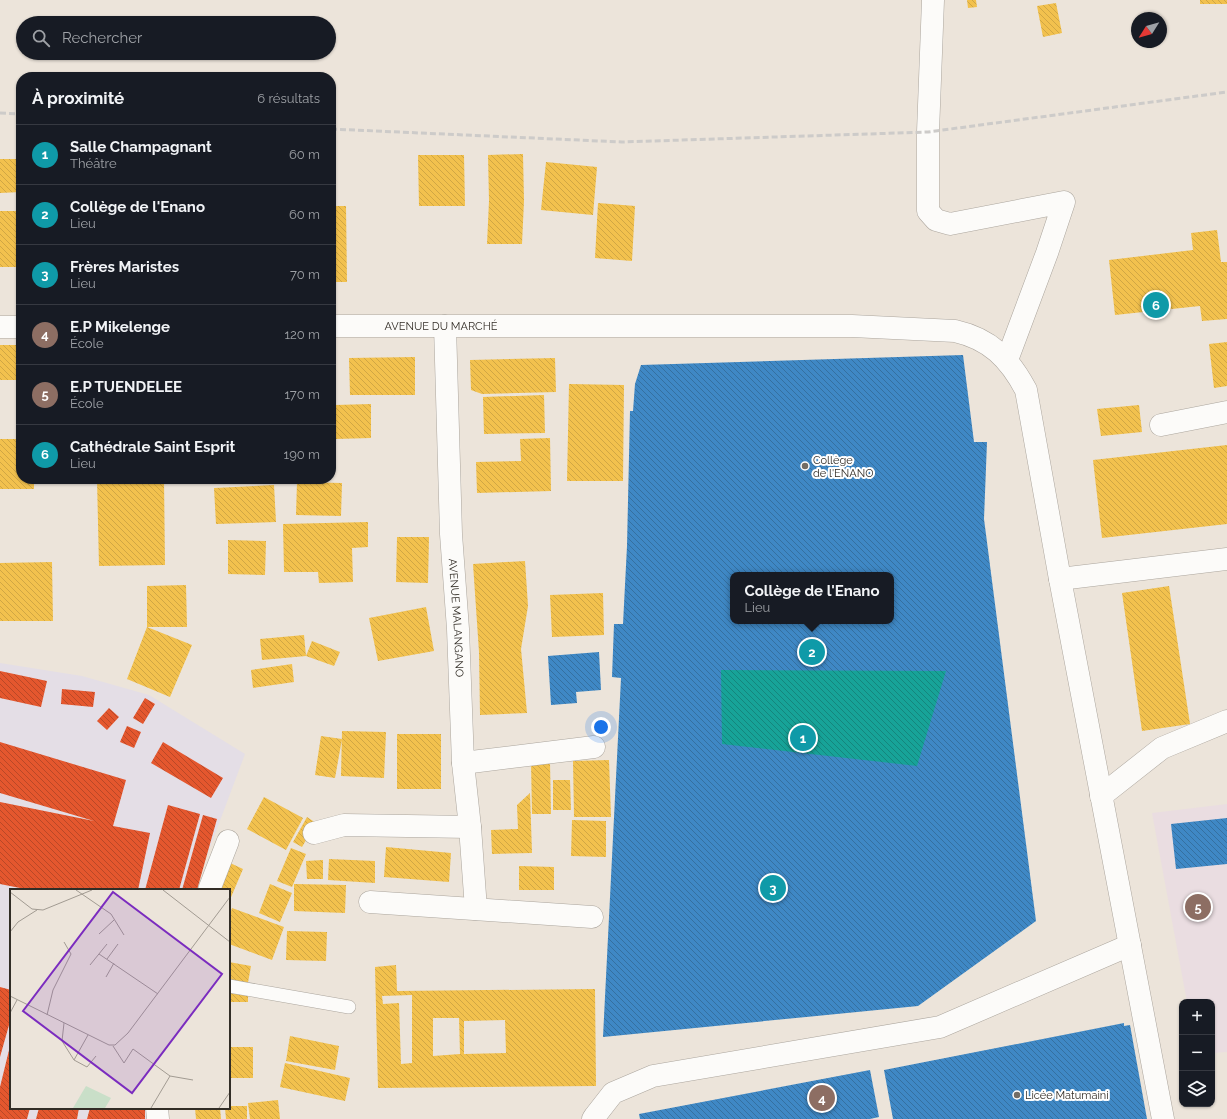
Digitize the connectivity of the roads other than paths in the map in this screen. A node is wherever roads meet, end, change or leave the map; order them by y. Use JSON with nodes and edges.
{"nodes":[{"id":1,"x":932,"y":0,"type":"edge"},
{"id":2,"x":0,"y":326,"type":"edge"},
{"id":3,"x":16,"y":326,"type":"edge"},
{"id":4,"x":336,"y":326,"type":"edge"},
{"id":5,"x":445,"y":326,"type":"junction"},
{"id":6,"x":1007,"y":360,"type":"junction"},
{"id":7,"x":1227,"y":412,"type":"edge"},
{"id":8,"x":1161,"y":425,"type":"dead end"},
{"id":9,"x":1227,"y":558,"type":"edge"},
{"id":10,"x":1060,"y":579,"type":"junction"},
{"id":11,"x":1227,"y":721,"type":"edge"},
{"id":12,"x":594,"y":747,"type":"dead end"},
{"id":13,"x":463,"y":763,"type":"junction"},
{"id":14,"x":1101,"y":796,"type":"junction"},
{"id":15,"x":470,"y":827,"type":"junction"},
{"id":16,"x":314,"y":832,"type":"dead end"},
{"id":17,"x":228,"y":841,"type":"dead end"},
{"id":18,"x":209,"y":889,"type":"edge"},
{"id":19,"x":370,"y":902,"type":"dead end"},
{"id":20,"x":476,"y":909,"type":"junction"},
{"id":21,"x":592,"y":916,"type":"dead end"},
{"id":22,"x":1130,"y":945,"type":"junction"},
{"id":23,"x":230,"y":986,"type":"edge"},
{"id":24,"x":349,"y":1007,"type":"dead end"},
{"id":25,"x":157,"y":1109,"type":"edge"},
{"id":26,"x":158,"y":1119,"type":"edge"},
{"id":27,"x":593,"y":1119,"type":"edge"},
{"id":28,"x":1163,"y":1119,"type":"edge"}],
"edges":[{"from":1,"to":6,"type":"street"},
{"from":2,"to":3,"type":"street"},
{"from":4,"to":5,"type":"street","name":"AVENUE DU MARCHÉ"},
{"from":5,"to":6,"type":"street","name":"AVENUE DU MARCHÉ"},
{"from":5,"to":13,"type":"street","name":"AVENUE MALANGANO"},
{"from":6,"to":10,"type":"street","name":"AVENUE DU MARCHÉ"},
{"from":7,"to":8,"type":"street"},
{"from":9,"to":10,"type":"street"},
{"from":10,"to":14,"type":"street","name":"AVENUE DU MARCHÉ"},
{"from":11,"to":14,"type":"street"},
{"from":12,"to":13,"type":"street"},
{"from":13,"to":15,"type":"street","name":"AVENUE MALANGANO"},
{"from":14,"to":22,"type":"street","name":"AVENUE DU MARCHÉ"},
{"from":15,"to":16,"type":"street"},
{"from":15,"to":20,"type":"street","name":"AVENUE MALANGANO"},
{"from":17,"to":18,"type":"street"},
{"from":19,"to":20,"type":"street"},
{"from":20,"to":21,"type":"street"},
{"from":22,"to":27,"type":"street"},
{"from":22,"to":28,"type":"street","name":"AVENUE DU MARCHÉ"},
{"from":23,"to":24,"type":"lane"},
{"from":25,"to":26,"type":"street"}]}
